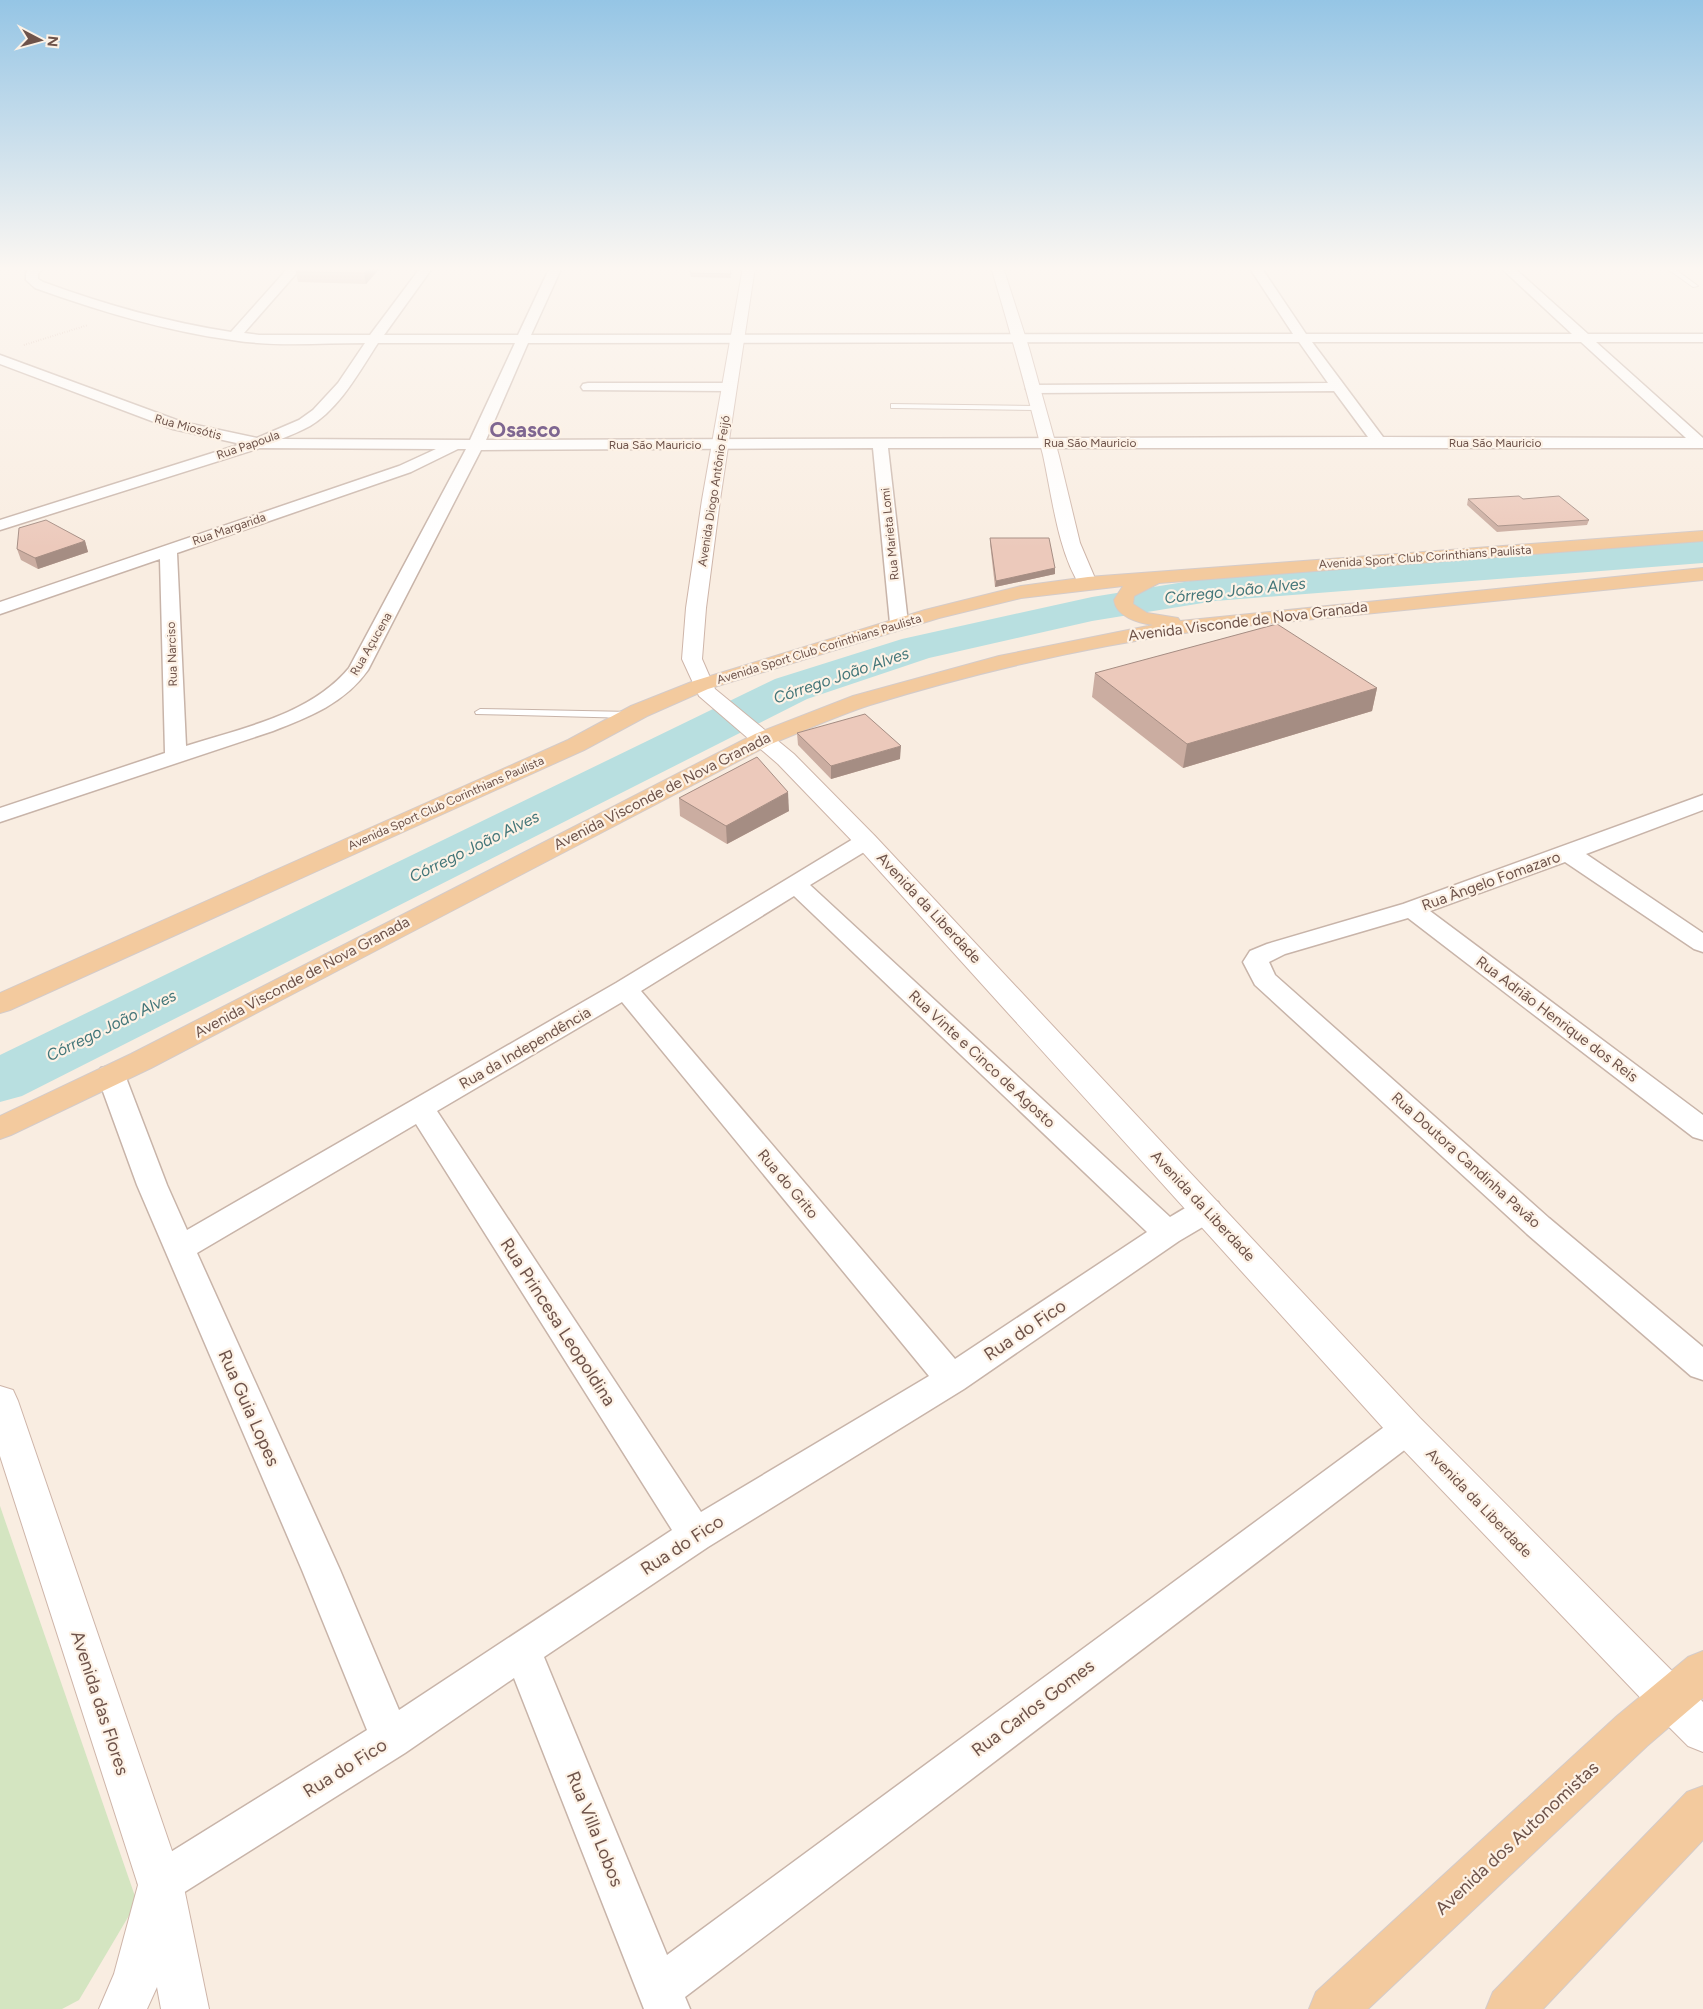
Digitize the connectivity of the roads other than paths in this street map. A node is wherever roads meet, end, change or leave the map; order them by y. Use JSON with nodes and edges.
{"nodes":[{"id":1,"x":5,"y":361,"type":"edge"},
{"id":2,"x":360,"y":361,"type":"edge"},
{"id":3,"x":514,"y":361,"type":"edge"},
{"id":4,"x":733,"y":361,"type":"edge"},
{"id":5,"x":1025,"y":361,"type":"edge"},
{"id":6,"x":1318,"y":361,"type":"edge"},
{"id":7,"x":1610,"y":361,"type":"edge"},
{"id":8,"x":588,"y":387,"type":"dead end"},
{"id":9,"x":729,"y":387,"type":"junction"},
{"id":10,"x":1338,"y":387,"type":"junction"},
{"id":11,"x":1033,"y":389,"type":"junction"},
{"id":12,"x":894,"y":406,"type":"dead end"},
{"id":13,"x":1037,"y":408,"type":"junction"},
{"id":14,"x":1379,"y":442,"type":"junction"},
{"id":15,"x":259,"y":443,"type":"junction"},
{"id":16,"x":1047,"y":443,"type":"junction"},
{"id":17,"x":1702,"y":443,"type":"edge"},
{"id":18,"x":721,"y":444,"type":"junction"},
{"id":19,"x":880,"y":444,"type":"junction"},
{"id":20,"x":456,"y":445,"type":"junction"},
{"id":21,"x":476,"y":445,"type":"junction"},
{"id":22,"x":0,"y":525,"type":"edge"},
{"id":23,"x":1703,"y":536,"type":"edge"},
{"id":24,"x":168,"y":551,"type":"junction"},
{"id":25,"x":1703,"y":574,"type":"edge"},
{"id":26,"x":1162,"y":577,"type":"junction"},
{"id":27,"x":1088,"y":583,"type":"junction"},
{"id":28,"x":0,"y":608,"type":"edge"},
{"id":29,"x":900,"y":623,"type":"junction"},
{"id":30,"x":1204,"y":624,"type":"junction"},
{"id":31,"x":704,"y":688,"type":"junction"},
{"id":32,"x":480,"y":712,"type":"dead end"},
{"id":33,"x":632,"y":715,"type":"junction"},
{"id":34,"x":752,"y":731,"type":"junction"},
{"id":35,"x":176,"y":758,"type":"junction"},
{"id":36,"x":1702,"y":804,"type":"edge"},
{"id":37,"x":0,"y":815,"type":"edge"},
{"id":38,"x":866,"y":841,"type":"junction"},
{"id":39,"x":1568,"y":853,"type":"junction"},
{"id":40,"x":796,"y":885,"type":"junction"},
{"id":41,"x":1412,"y":909,"type":"junction"},
{"id":42,"x":1703,"y":944,"type":"edge"},
{"id":43,"x":1276,"y":949,"type":"joint"},
{"id":44,"x":625,"y":989,"type":"junction"},
{"id":45,"x":0,"y":1004,"type":"edge"},
{"id":46,"x":111,"y":1075,"type":"junction"},
{"id":47,"x":421,"y":1109,"type":"junction"},
{"id":48,"x":0,"y":1128,"type":"edge"},
{"id":49,"x":1703,"y":1130,"type":"edge"},
{"id":50,"x":1207,"y":1210,"type":"junction"},
{"id":51,"x":1168,"y":1234,"type":"junction"},
{"id":52,"x":179,"y":1248,"type":"junction"},
{"id":53,"x":1703,"y":1366,"type":"edge"},
{"id":54,"x":952,"y":1379,"type":"junction"},
{"id":55,"x":0,"y":1400,"type":"edge"},
{"id":56,"x":1407,"y":1429,"type":"junction"},
{"id":57,"x":695,"y":1535,"type":"junction"},
{"id":58,"x":522,"y":1650,"type":"junction"},
{"id":59,"x":1703,"y":1671,"type":"edge"},
{"id":60,"x":1669,"y":1698,"type":"junction"},
{"id":61,"x":1703,"y":1731,"type":"edge"},
{"id":62,"x":391,"y":1739,"type":"junction"},
{"id":63,"x":1703,"y":1808,"type":"edge"},
{"id":64,"x":160,"y":1884,"type":"junction"},
{"id":65,"x":663,"y":1999,"type":"edge"},
{"id":66,"x":123,"y":2009,"type":"edge"},
{"id":67,"x":185,"y":2009,"type":"edge"},
{"id":68,"x":1333,"y":2009,"type":"edge"},
{"id":69,"x":1510,"y":2009,"type":"edge"}],
"edges":[{"from":1,"to":15,"type":"street","name":"Rua Miosótis"},
{"from":2,"to":15,"type":"street","name":"Rua Papoula"},
{"from":3,"to":21,"type":"street","name":"Rua Açucena"},
{"from":4,"to":9,"type":"main road","name":"Avenida Diogo Antônio Feijó"},
{"from":5,"to":11,"type":"main road"},
{"from":6,"to":10,"type":"street"},
{"from":7,"to":17,"type":"street"},
{"from":8,"to":9,"type":"street"},
{"from":9,"to":18,"type":"main road","name":"Avenida Diogo Antônio Feijó"},
{"from":10,"to":11,"type":"street"},
{"from":10,"to":14,"type":"street"},
{"from":11,"to":13,"type":"main road"},
{"from":12,"to":13,"type":"lane"},
{"from":13,"to":16,"type":"main road"},
{"from":14,"to":16,"type":"street","name":"Rua São Mauricio"},
{"from":14,"to":17,"type":"street","name":"Rua São Mauricio"},
{"from":15,"to":20,"type":"street","name":"Rua Miosótis"},
{"from":15,"to":22,"type":"street","name":"Rua Papoula"},
{"from":16,"to":19,"type":"street","name":"Rua São Mauricio"},
{"from":16,"to":27,"type":"main road"},
{"from":18,"to":19,"type":"street","name":"Rua São Mauricio"},
{"from":18,"to":21,"type":"street","name":"Rua São Mauricio"},
{"from":18,"to":31,"type":"main road","name":"Avenida Diogo Antônio Feijó"},
{"from":19,"to":29,"type":"street","name":"Rua Marieta Lomi"},
{"from":20,"to":21,"type":"street","name":"Rua Miosótis"},
{"from":20,"to":24,"type":"street","name":"Rua Margarida"},
{"from":21,"to":35,"type":"street","name":"Rua Açucena"},
{"from":23,"to":26,"type":"main road","name":"Avenida Sport Club Corinthians Paulista"},
{"from":24,"to":28,"type":"street","name":"Rua Margarida"},
{"from":24,"to":35,"type":"street","name":"Rua Narciso"},
{"from":25,"to":30,"type":"main road","name":"Avenida Visconde de Nova Granada"},
{"from":26,"to":27,"type":"main road","name":"Avenida Sport Club Corinthians Paulista"},
{"from":26,"to":30,"type":"main road"},
{"from":27,"to":29,"type":"main road","name":"Avenida Sport Club Corinthians Paulista"},
{"from":29,"to":31,"type":"main road","name":"Avenida Sport Club Corinthians Paulista"},
{"from":30,"to":34,"type":"main road","name":"Avenida Visconde de Nova Granada"},
{"from":31,"to":33,"type":"main road","name":"Avenida Sport Club Corinthians Paulista"},
{"from":31,"to":34,"type":"main road","name":"Avenida da Liberdade"},
{"from":32,"to":33,"type":"lane"},
{"from":33,"to":45,"type":"main road","name":"Avenida Sport Club Corinthians Paulista"},
{"from":34,"to":38,"type":"main road","name":"Avenida da Liberdade"},
{"from":34,"to":46,"type":"main road","name":"Avenida Visconde de Nova Granada"},
{"from":35,"to":37,"type":"street","name":"Rua Açucena"},
{"from":36,"to":39,"type":"street","name":"Rua Ângelo Fomazaro"},
{"from":38,"to":40,"type":"street","name":"Rua da Independência"},
{"from":38,"to":50,"type":"main road","name":"Avenida da Liberdade"},
{"from":39,"to":41,"type":"street","name":"Rua Ângelo Fomazaro"},
{"from":39,"to":42,"type":"street"},
{"from":40,"to":44,"type":"street","name":"Rua da Independência"},
{"from":40,"to":51,"type":"street","name":"Rua Vinte e Cinco de Agosto"},
{"from":41,"to":43,"type":"street","name":"Rua Ângelo Fomazaro"},
{"from":41,"to":49,"type":"street","name":"Rua Adrião Henrique dos Reis"},
{"from":43,"to":53,"type":"street","name":"Rua Doutora Candinha Pavão"},
{"from":44,"to":47,"type":"street","name":"Rua da Independência"},
{"from":44,"to":54,"type":"street","name":"Rua do Grito"},
{"from":46,"to":48,"type":"main road","name":"Avenida Visconde de Nova Granada"},
{"from":46,"to":52,"type":"street","name":"Rua Guia Lopes"},
{"from":47,"to":52,"type":"street","name":"Rua da Independência"},
{"from":47,"to":57,"type":"street","name":"Rua Princesa Leopoldina"},
{"from":50,"to":51,"type":"street","name":"Rua do Fico"},
{"from":50,"to":56,"type":"main road","name":"Avenida da Liberdade"},
{"from":51,"to":54,"type":"street","name":"Rua do Fico"},
{"from":52,"to":62,"type":"street","name":"Rua Guia Lopes"},
{"from":54,"to":57,"type":"street","name":"Rua do Fico"},
{"from":55,"to":64,"type":"main road","name":"Avenida das Flores"},
{"from":56,"to":60,"type":"main road","name":"Avenida da Liberdade"},
{"from":56,"to":65,"type":"street","name":"Rua Carlos Gomes"},
{"from":57,"to":58,"type":"street","name":"Rua do Fico"},
{"from":58,"to":62,"type":"street","name":"Rua do Fico"},
{"from":58,"to":65,"type":"street","name":"Rua Villa Lobos"},
{"from":59,"to":60,"type":"main road","name":"Avenida dos Autonomistas"},
{"from":60,"to":61,"type":"main road","name":"Avenida da Liberdade"},
{"from":60,"to":68,"type":"main road","name":"Avenida dos Autonomistas"},
{"from":62,"to":64,"type":"street","name":"Rua do Fico"},
{"from":63,"to":69,"type":"main road"},
{"from":64,"to":66,"type":"main road"},
{"from":64,"to":67,"type":"main road","name":"Avenida das Flores"}]}
